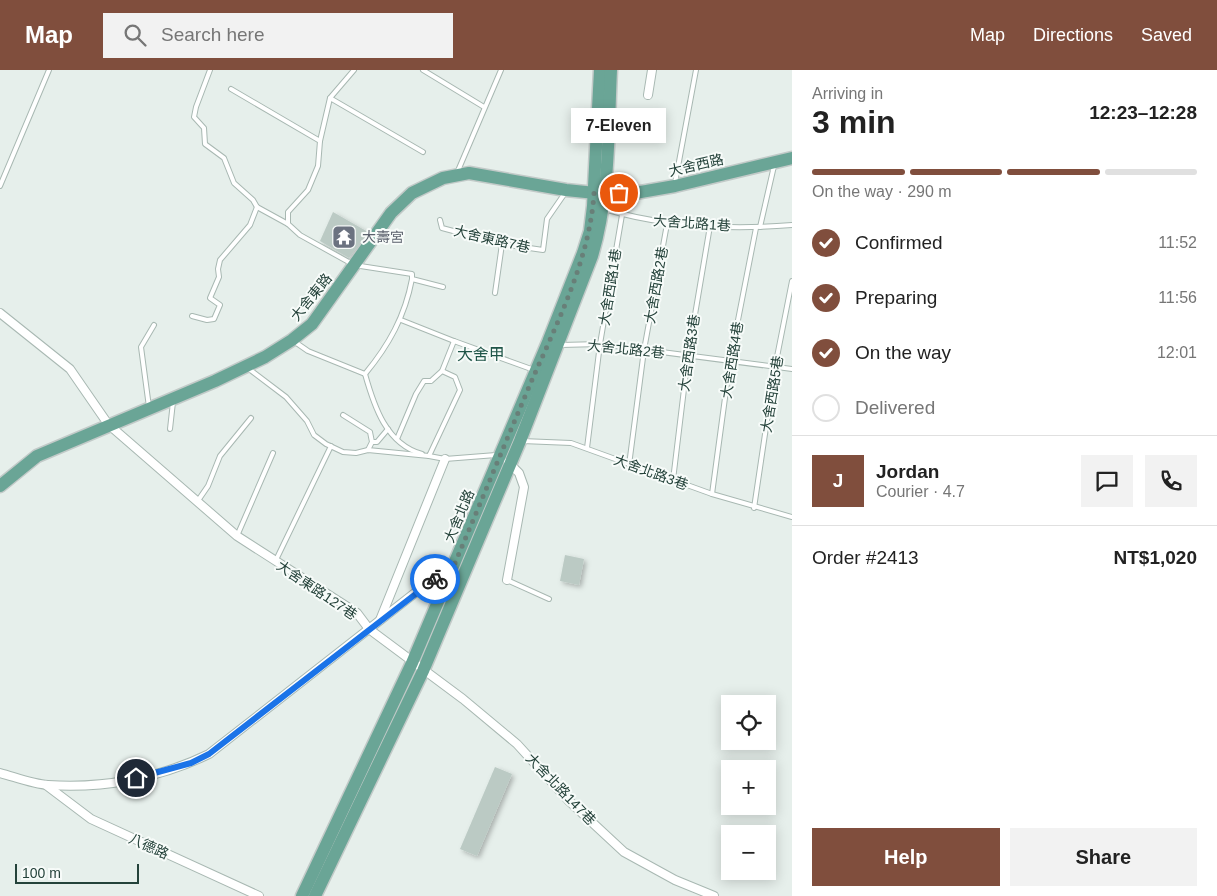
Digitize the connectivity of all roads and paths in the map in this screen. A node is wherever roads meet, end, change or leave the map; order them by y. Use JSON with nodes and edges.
{"nodes":[{"id":1,"x":48,"y":70,"type":"edge"},
{"id":2,"x":210,"y":70,"type":"edge"},
{"id":3,"x":354,"y":70,"type":"edge"},
{"id":4,"x":423,"y":70,"type":"edge"},
{"id":5,"x":501,"y":70,"type":"edge"},
{"id":6,"x":600,"y":70,"type":"edge"},
{"id":7,"x":611,"y":70,"type":"edge"},
{"id":8,"x":652,"y":70,"type":"edge"},
{"id":9,"x":696,"y":70,"type":"edge"},
{"id":10,"x":231,"y":89,"type":"dead end"},
{"id":11,"x":648,"y":95,"type":"dead end"},
{"id":12,"x":330,"y":98,"type":"junction"},
{"id":13,"x":484,"y":107,"type":"junction"},
{"id":14,"x":320,"y":141,"type":"junction"},
{"id":15,"x":423,"y":152,"type":"dead end"},
{"id":16,"x":792,"y":158,"type":"edge"},
{"id":17,"x":774,"y":163,"type":"junction"},
{"id":18,"x":456,"y":174,"type":"junction"},
{"id":19,"x":0,"y":186,"type":"edge"},
{"id":20,"x":675,"y":186,"type":"junction"},
{"id":21,"x":566,"y":190,"type":"junction"},
{"id":22,"x":599,"y":193,"type":"junction"},
{"id":23,"x":257,"y":207,"type":"junction"},
{"id":24,"x":598,"y":208,"type":"junction"},
{"id":25,"x":622,"y":214,"type":"junction"},
{"id":26,"x":440,"y":220,"type":"dead end"},
{"id":27,"x":288,"y":224,"type":"junction"},
{"id":28,"x":667,"y":224,"type":"junction"},
{"id":29,"x":792,"y":225,"type":"edge"},
{"id":30,"x":710,"y":226,"type":"junction"},
{"id":31,"x":758,"y":227,"type":"junction"},
{"id":32,"x":502,"y":244,"type":"junction"},
{"id":33,"x":354,"y":266,"type":"junction"},
{"id":34,"x":412,"y":279,"type":"junction"},
{"id":35,"x":792,"y":281,"type":"edge"},
{"id":36,"x":443,"y":287,"type":"dead end"},
{"id":37,"x":494,"y":293,"type":"dead end"},
{"id":38,"x":0,"y":313,"type":"edge"},
{"id":39,"x":192,"y":316,"type":"dead end"},
{"id":40,"x":401,"y":320,"type":"junction"},
{"id":41,"x":154,"y":325,"type":"dead end"},
{"id":42,"x":292,"y":340,"type":"junction"},
{"id":43,"x":454,"y":341,"type":"junction"},
{"id":44,"x":553,"y":344,"type":"junction"},
{"id":45,"x":600,"y":344,"type":"junction"},
{"id":46,"x":644,"y":350,"type":"junction"},
{"id":47,"x":688,"y":356,"type":"junction"},
{"id":48,"x":730,"y":361,"type":"junction"},
{"id":49,"x":246,"y":366,"type":"junction"},
{"id":50,"x":775,"y":367,"type":"junction"},
{"id":51,"x":792,"y":370,"type":"edge"},
{"id":52,"x":442,"y":371,"type":"junction"},
{"id":53,"x":541,"y":373,"type":"junction"},
{"id":54,"x":365,"y":374,"type":"junction"},
{"id":55,"x":173,"y":398,"type":"junction"},
{"id":56,"x":149,"y":407,"type":"junction"},
{"id":57,"x":343,"y":415,"type":"dead end"},
{"id":58,"x":251,"y":418,"type":"dead end"},
{"id":59,"x":108,"y":424,"type":"junction"},
{"id":60,"x":388,"y":429,"type":"junction"},
{"id":61,"x":170,"y":430,"type":"dead end"},
{"id":62,"x":397,"y":439,"type":"junction"},
{"id":63,"x":514,"y":439,"type":"junction"},
{"id":64,"x":372,"y":442,"type":"junction"},
{"id":65,"x":331,"y":446,"type":"junction"},
{"id":66,"x":587,"y":448,"type":"junction"},
{"id":67,"x":368,"y":450,"type":"junction"},
{"id":68,"x":273,"y":453,"type":"dead end"},
{"id":69,"x":429,"y":456,"type":"junction"},
{"id":70,"x":446,"y":459,"type":"junction"},
{"id":71,"x":505,"y":459,"type":"junction"},
{"id":72,"x":629,"y":465,"type":"junction"},
{"id":73,"x":672,"y":480,"type":"junction"},
{"id":74,"x":0,"y":486,"type":"edge"},
{"id":75,"x":712,"y":494,"type":"junction"},
{"id":76,"x":197,"y":502,"type":"junction"},
{"id":77,"x":754,"y":508,"type":"junction"},
{"id":78,"x":792,"y":517,"type":"edge"},
{"id":79,"x":237,"y":536,"type":"junction"},
{"id":80,"x":275,"y":562,"type":"junction"},
{"id":81,"x":457,"y":573,"type":"junction"},
{"id":82,"x":506,"y":580,"type":"joint"},
{"id":83,"x":550,"y":599,"type":"dead end"},
{"id":84,"x":379,"y":622,"type":"junction"},
{"id":85,"x":369,"y":629,"type":"junction"},
{"id":86,"x":418,"y":667,"type":"junction"},
{"id":87,"x":0,"y":773,"type":"edge"},
{"id":88,"x":46,"y":785,"type":"junction"},
{"id":89,"x":259,"y":896,"type":"edge"},
{"id":90,"x":302,"y":896,"type":"edge"},
{"id":91,"x":315,"y":896,"type":"edge"},
{"id":92,"x":714,"y":896,"type":"edge"}],
"edges":[{"from":1,"to":19,"type":"lane"},
{"from":2,"to":23,"type":"lane"},
{"from":3,"to":12,"type":"lane"},
{"from":4,"to":13,"type":"lane"},
{"from":5,"to":13,"type":"lane"},
{"from":6,"to":22,"type":"main road"},
{"from":7,"to":22,"type":"main road"},
{"from":8,"to":11,"type":"street"},
{"from":9,"to":20,"type":"lane"},
{"from":10,"to":14,"type":"lane"},
{"from":12,"to":14,"type":"lane"},
{"from":12,"to":15,"type":"lane"},
{"from":13,"to":18,"type":"lane"},
{"from":14,"to":27,"type":"lane"},
{"from":16,"to":17,"type":"main road","name":"大舍西路"},
{"from":17,"to":20,"type":"main road","name":"大舍西路"},
{"from":17,"to":31,"type":"lane","name":"大舍西路4巷"},
{"from":18,"to":21,"type":"main road","name":"大舍東路"},
{"from":18,"to":33,"type":"main road","name":"大舍東路"},
{"from":20,"to":22,"type":"main road","name":"大舍西路"},
{"from":21,"to":22,"type":"main road","name":"大舍東路"},
{"from":21,"to":32,"type":"lane","name":"大舍東路7巷"},
{"from":22,"to":24,"type":"main road","name":"大舍北路"},
{"from":23,"to":27,"type":"lane"},
{"from":23,"to":39,"type":"lane"},
{"from":24,"to":25,"type":"lane","name":"大舍北路1巷"},
{"from":24,"to":44,"type":"main road","name":"大舍北路"},
{"from":25,"to":28,"type":"lane","name":"大舍北路1巷"},
{"from":25,"to":45,"type":"lane","name":"大舍西路1巷"},
{"from":26,"to":32,"type":"lane","name":"大舍東路7巷"},
{"from":27,"to":33,"type":"lane"},
{"from":28,"to":30,"type":"lane","name":"大舍北路1巷"},
{"from":28,"to":46,"type":"lane","name":"大舍西路2巷"},
{"from":29,"to":31,"type":"lane","name":"大舍北路1巷"},
{"from":30,"to":31,"type":"lane","name":"大舍北路1巷"},
{"from":30,"to":47,"type":"lane","name":"大舍西路3巷"},
{"from":31,"to":48,"type":"lane","name":"大舍西路4巷"},
{"from":32,"to":37,"type":"lane"},
{"from":33,"to":34,"type":"lane"},
{"from":33,"to":42,"type":"main road","name":"大舍東路"},
{"from":34,"to":36,"type":"lane"},
{"from":34,"to":40,"type":"lane"},
{"from":35,"to":50,"type":"lane","name":"大舍西路5巷"},
{"from":38,"to":59,"type":"street","name":"大舍東路127巷"},
{"from":40,"to":43,"type":"lane"},
{"from":40,"to":54,"type":"lane"},
{"from":41,"to":56,"type":"lane"},
{"from":42,"to":49,"type":"main road","name":"大舍東路"},
{"from":42,"to":54,"type":"lane"},
{"from":43,"to":52,"type":"lane"},
{"from":43,"to":53,"type":"lane"},
{"from":44,"to":45,"type":"lane","name":"大舍北路2巷"},
{"from":44,"to":53,"type":"main road","name":"大舍北路"},
{"from":45,"to":46,"type":"lane","name":"大舍北路2巷"},
{"from":45,"to":66,"type":"lane","name":"大舍西路1巷"},
{"from":46,"to":47,"type":"lane","name":"大舍北路2巷"},
{"from":46,"to":72,"type":"lane","name":"大舍西路2巷"},
{"from":47,"to":48,"type":"lane","name":"大舍北路2巷"},
{"from":47,"to":73,"type":"lane","name":"大舍西路3巷"},
{"from":48,"to":50,"type":"lane","name":"大舍北路2巷"},
{"from":48,"to":75,"type":"lane","name":"大舍西路4巷"},
{"from":49,"to":55,"type":"main road","name":"大舍東路"},
{"from":49,"to":65,"type":"lane"},
{"from":50,"to":51,"type":"lane","name":"大舍北路2巷"},
{"from":50,"to":77,"type":"lane","name":"大舍西路5巷"},
{"from":52,"to":62,"type":"lane"},
{"from":52,"to":69,"type":"lane"},
{"from":53,"to":63,"type":"main road","name":"大舍北路"},
{"from":54,"to":60,"type":"lane"},
{"from":55,"to":56,"type":"main road","name":"大舍東路"},
{"from":55,"to":61,"type":"lane"},
{"from":56,"to":59,"type":"main road","name":"大舍東路"},
{"from":57,"to":64,"type":"lane"},
{"from":58,"to":76,"type":"lane"},
{"from":59,"to":74,"type":"main road","name":"大舍東路"},
{"from":59,"to":76,"type":"street","name":"大舍東路127巷"},
{"from":60,"to":62,"type":"lane"},
{"from":60,"to":64,"type":"lane"},
{"from":62,"to":69,"type":"lane"},
{"from":63,"to":66,"type":"lane","name":"大舍北路3巷"},
{"from":63,"to":71,"type":"main road","name":"大舍北路"},
{"from":64,"to":67,"type":"lane"},
{"from":65,"to":67,"type":"lane"},
{"from":65,"to":80,"type":"lane"},
{"from":66,"to":72,"type":"lane","name":"大舍北路3巷"},
{"from":67,"to":69,"type":"lane"},
{"from":68,"to":79,"type":"lane"},
{"from":69,"to":70,"type":"lane"},
{"from":70,"to":71,"type":"lane"},
{"from":70,"to":84,"type":"street"},
{"from":71,"to":81,"type":"main road","name":"大舍北路"},
{"from":71,"to":82,"type":"street"},
{"from":72,"to":73,"type":"lane","name":"大舍北路3巷"},
{"from":73,"to":75,"type":"lane","name":"大舍北路3巷"},
{"from":75,"to":77,"type":"lane","name":"大舍北路3巷"},
{"from":76,"to":79,"type":"street","name":"大舍東路127巷"},
{"from":77,"to":78,"type":"lane","name":"大舍北路3巷"},
{"from":79,"to":80,"type":"street","name":"大舍東路127巷"},
{"from":80,"to":85,"type":"street","name":"大舍東路127巷"},
{"from":81,"to":84,"type":"street"},
{"from":81,"to":86,"type":"main road","name":"大舍北路"},
{"from":82,"to":83,"type":"lane"},
{"from":84,"to":85,"type":"street"},
{"from":85,"to":86,"type":"street","name":"大舍東路127巷"},
{"from":85,"to":88,"type":"street"},
{"from":86,"to":90,"type":"main road","name":"大舍北路"},
{"from":86,"to":91,"type":"main road","name":"大舍北路"},
{"from":86,"to":92,"type":"street","name":"大舍北路147巷"},
{"from":87,"to":88,"type":"street"},
{"from":88,"to":89,"type":"street","name":"八德路"}]}
